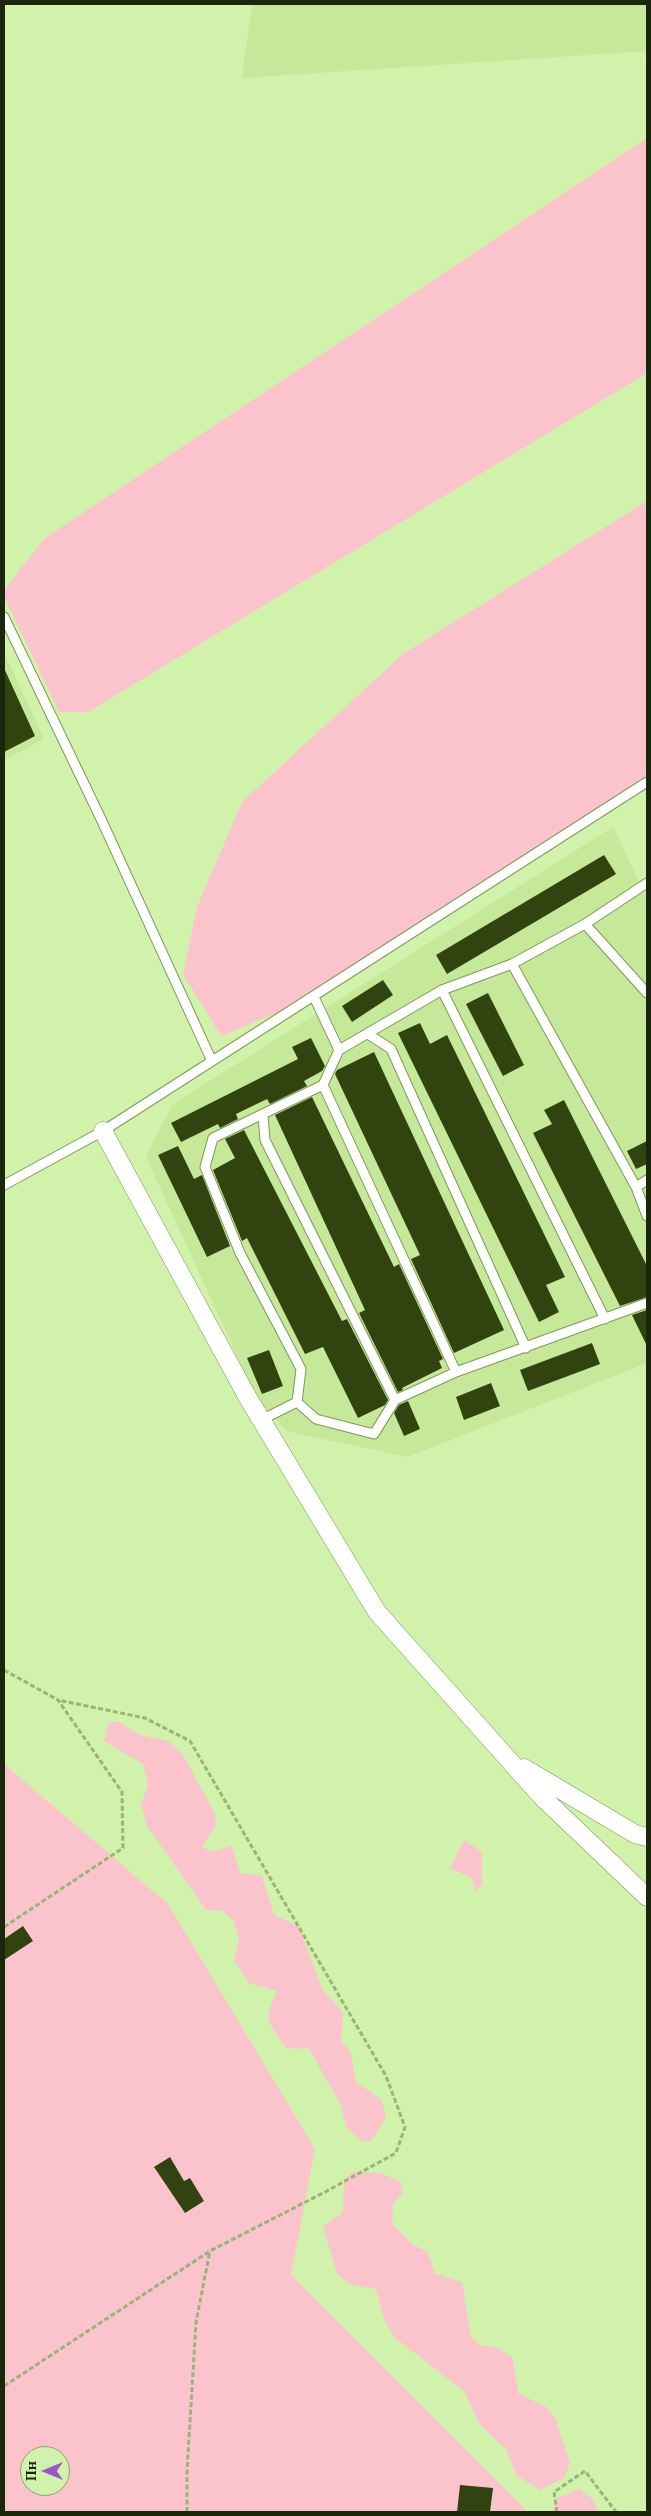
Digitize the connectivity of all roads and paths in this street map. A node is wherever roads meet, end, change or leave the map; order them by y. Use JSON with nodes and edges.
{"nodes":[{"id":1,"x":4,"y":617,"type":"edge"},
{"id":2,"x":647,"y":782,"type":"edge"},
{"id":3,"x":647,"y":883,"type":"edge"},
{"id":4,"x":585,"y":924,"type":"junction"},
{"id":5,"x":512,"y":964,"type":"junction"},
{"id":6,"x":442,"y":990,"type":"junction"},
{"id":7,"x":647,"y":993,"type":"edge"},
{"id":8,"x":314,"y":997,"type":"junction"},
{"id":9,"x":368,"y":1034,"type":"junction"},
{"id":10,"x":339,"y":1050,"type":"junction"},
{"id":11,"x":211,"y":1060,"type":"junction"},
{"id":12,"x":323,"y":1085,"type":"junction"},
{"id":13,"x":262,"y":1116,"type":"junction"},
{"id":14,"x":103,"y":1131,"type":"junction"},
{"id":15,"x":647,"y":1180,"type":"edge"},
{"id":16,"x":4,"y":1185,"type":"edge"},
{"id":17,"x":636,"y":1187,"type":"junction"},
{"id":18,"x":647,"y":1216,"type":"edge"},
{"id":19,"x":647,"y":1303,"type":"edge"},
{"id":20,"x":605,"y":1319,"type":"junction"},
{"id":21,"x":526,"y":1348,"type":"junction"},
{"id":22,"x":456,"y":1372,"type":"junction"},
{"id":23,"x":396,"y":1400,"type":"junction"},
{"id":24,"x":297,"y":1402,"type":"junction"},
{"id":25,"x":261,"y":1420,"type":"junction"},
{"id":26,"x":4,"y":1670,"type":"edge"},
{"id":27,"x":58,"y":1700,"type":"junction"},
{"id":28,"x":510,"y":1760,"type":"junction"},
{"id":29,"x":647,"y":1838,"type":"edge"},
{"id":30,"x":647,"y":1897,"type":"edge"},
{"id":31,"x":4,"y":1927,"type":"edge"},
{"id":32,"x":210,"y":2251,"type":"junction"},
{"id":33,"x":4,"y":2386,"type":"edge"},
{"id":34,"x":188,"y":2512,"type":"edge"},
{"id":35,"x":557,"y":2512,"type":"edge"},
{"id":36,"x":616,"y":2512,"type":"edge"}],
"edges":[{"from":1,"to":11,"type":"lane"},
{"from":2,"to":8,"type":"lane"},
{"from":3,"to":4,"type":"lane"},
{"from":4,"to":5,"type":"lane"},
{"from":4,"to":7,"type":"lane"},
{"from":5,"to":6,"type":"lane"},
{"from":5,"to":17,"type":"lane"},
{"from":6,"to":9,"type":"lane"},
{"from":6,"to":20,"type":"lane"},
{"from":8,"to":10,"type":"lane"},
{"from":8,"to":11,"type":"lane"},
{"from":9,"to":10,"type":"lane"},
{"from":9,"to":21,"type":"lane"},
{"from":10,"to":12,"type":"lane"},
{"from":11,"to":14,"type":"lane"},
{"from":12,"to":13,"type":"lane"},
{"from":12,"to":22,"type":"lane"},
{"from":13,"to":23,"type":"lane"},
{"from":13,"to":24,"type":"lane"},
{"from":14,"to":16,"type":"lane"},
{"from":14,"to":25,"type":"street"},
{"from":15,"to":17,"type":"lane"},
{"from":17,"to":18,"type":"lane"},
{"from":19,"to":20,"type":"lane"},
{"from":20,"to":21,"type":"lane"},
{"from":21,"to":22,"type":"lane"},
{"from":22,"to":23,"type":"lane"},
{"from":23,"to":24,"type":"lane"},
{"from":24,"to":25,"type":"lane"},
{"from":25,"to":28,"type":"street"},
{"from":26,"to":27,"type":"path"},
{"from":27,"to":31,"type":"path"},
{"from":27,"to":32,"type":"path"},
{"from":28,"to":29,"type":"street"},
{"from":28,"to":30,"type":"street"},
{"from":32,"to":33,"type":"path"},
{"from":32,"to":34,"type":"path"},
{"from":35,"to":36,"type":"path"}]}
